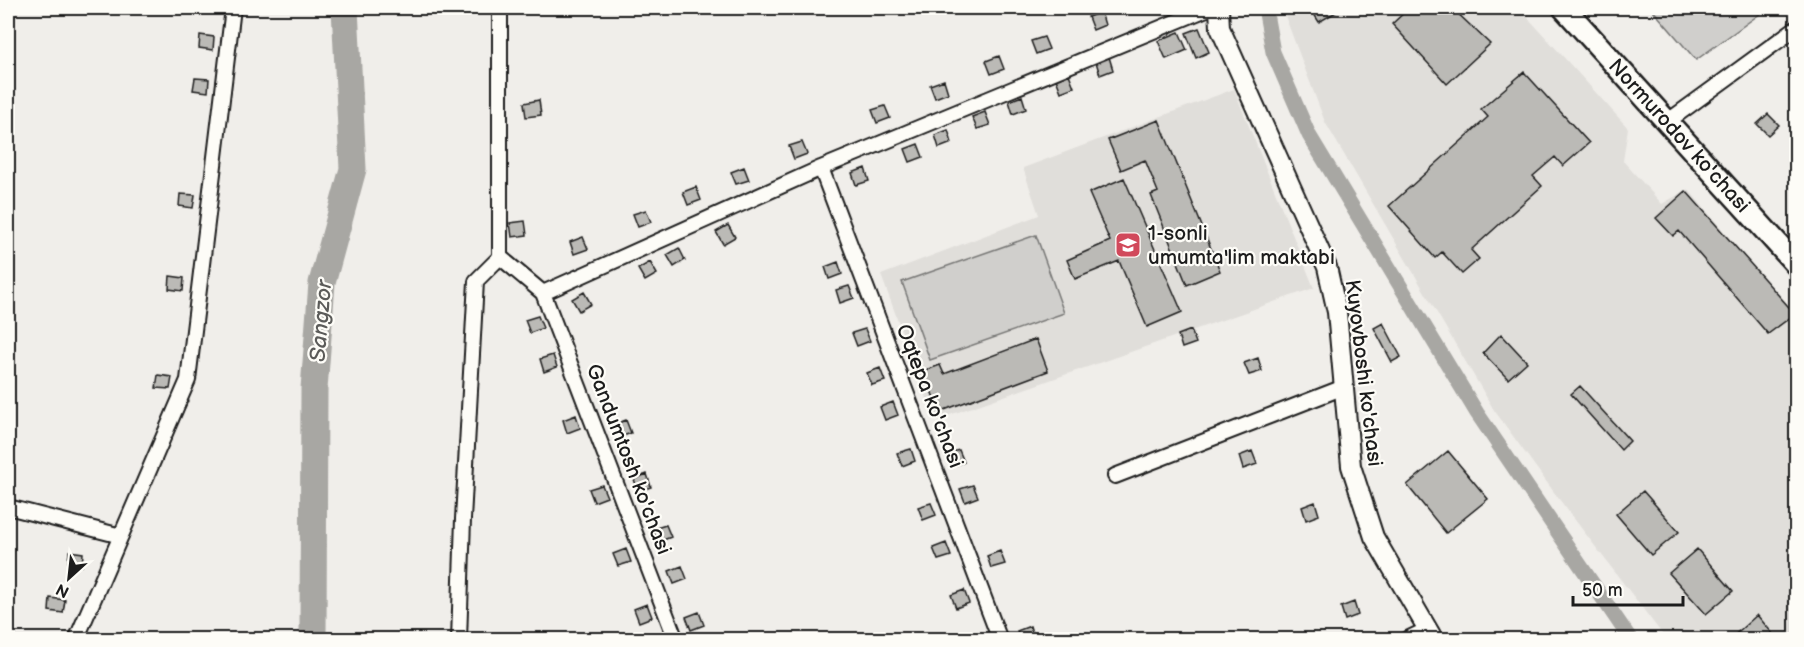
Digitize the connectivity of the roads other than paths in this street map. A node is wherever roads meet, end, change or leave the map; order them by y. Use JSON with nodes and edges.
{"nodes":[{"id":1,"x":233,"y":8,"type":"edge"},
{"id":2,"x":500,"y":8,"type":"edge"},
{"id":3,"x":1209,"y":8,"type":"edge"},
{"id":4,"x":1220,"y":8,"type":"edge"},
{"id":5,"x":1564,"y":8,"type":"edge"},
{"id":6,"x":1797,"y":28,"type":"edge"},
{"id":7,"x":1667,"y":122,"type":"junction"},
{"id":8,"x":821,"y":168,"type":"junction"},
{"id":9,"x":500,"y":257,"type":"junction"},
{"id":10,"x":1797,"y":264,"type":"edge"},
{"id":11,"x":543,"y":293,"type":"junction"},
{"id":12,"x":1344,"y":387,"type":"junction"},
{"id":13,"x":1115,"y":476,"type":"dead end"},
{"id":14,"x":8,"y":507,"type":"edge"},
{"id":15,"x":121,"y":536,"type":"junction"},
{"id":16,"x":1431,"y":634,"type":"edge"},
{"id":17,"x":76,"y":639,"type":"edge"},
{"id":18,"x":459,"y":639,"type":"edge"},
{"id":19,"x":676,"y":639,"type":"edge"},
{"id":20,"x":1000,"y":639,"type":"edge"},
{"id":21,"x":1405,"y":639,"type":"edge"}],
"edges":[{"from":1,"to":15,"type":"street"},
{"from":2,"to":9,"type":"street"},
{"from":3,"to":8,"type":"street"},
{"from":4,"to":12,"type":"main road","name":"Kuyovboshi ko'chasi"},
{"from":5,"to":7,"type":"main road","name":"Normurodov ko'chasi"},
{"from":6,"to":7,"type":"street"},
{"from":7,"to":10,"type":"main road","name":"Normurodov ko'chasi"},
{"from":8,"to":11,"type":"street"},
{"from":8,"to":20,"type":"street","name":"Oqtepa ko'chasi"},
{"from":9,"to":11,"type":"street"},
{"from":9,"to":18,"type":"street"},
{"from":11,"to":19,"type":"street","name":"Gandumtosh ko'chasi"},
{"from":12,"to":13,"type":"street"},
{"from":12,"to":16,"type":"main road","name":"Kuyovboshi ko'chasi"},
{"from":14,"to":15,"type":"street"},
{"from":15,"to":17,"type":"street"},
{"from":16,"to":21,"type":"street"}]}
